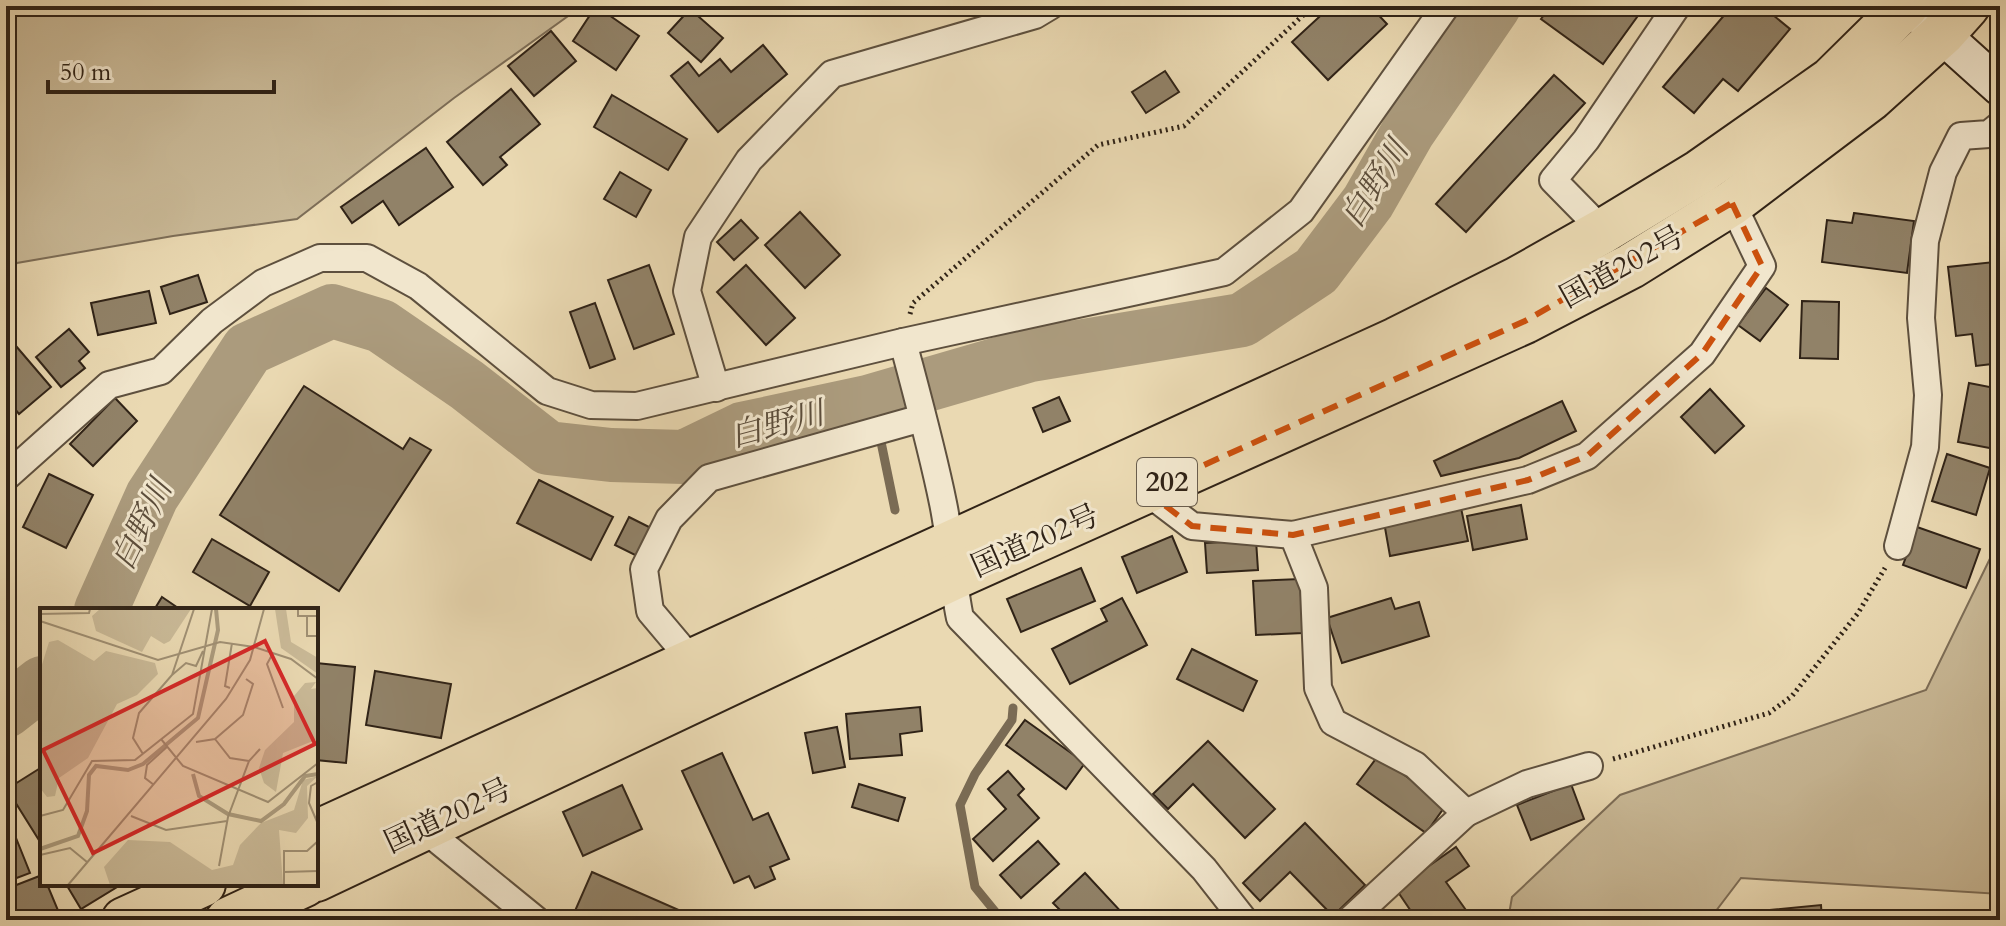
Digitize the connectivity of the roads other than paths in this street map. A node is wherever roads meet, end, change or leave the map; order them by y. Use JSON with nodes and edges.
{"nodes":[{"id":1,"x":1050,"y":6,"type":"edge"},
{"id":2,"x":1446,"y":6,"type":"edge"},
{"id":3,"x":1677,"y":6,"type":"edge"},
{"id":4,"x":1908,"y":6,"type":"edge"},
{"id":5,"x":1954,"y":20,"type":"edge"},
{"id":6,"x":2000,"y":87,"type":"edge"},
{"id":7,"x":2000,"y":125,"type":"edge"},
{"id":8,"x":1732,"y":203,"type":"junction"},
{"id":9,"x":1603,"y":231,"type":"junction"},
{"id":10,"x":903,"y":342,"type":"junction"},
{"id":11,"x":716,"y":388,"type":"junction"},
{"id":12,"x":914,"y":420,"type":"junction"},
{"id":13,"x":6,"y":477,"type":"edge"},
{"id":14,"x":1146,"y":491,"type":"junction"},
{"id":15,"x":1293,"y":535,"type":"junction"},
{"id":16,"x":1898,"y":546,"type":"road end"},
{"id":17,"x":951,"y":561,"type":"junction"},
{"id":18,"x":693,"y":662,"type":"junction"},
{"id":19,"x":1589,"y":766,"type":"road end"},
{"id":20,"x":414,"y":810,"type":"junction"},
{"id":21,"x":1466,"y":813,"type":"junction"},
{"id":22,"x":318,"y":833,"type":"edge"},
{"id":23,"x":318,"y":878,"type":"edge"},
{"id":24,"x":199,"y":886,"type":"edge"},
{"id":25,"x":301,"y":886,"type":"edge"},
{"id":26,"x":124,"y":920,"type":"edge"},
{"id":27,"x":228,"y":920,"type":"edge"},
{"id":28,"x":536,"y":920,"type":"edge"},
{"id":29,"x":1244,"y":920,"type":"edge"},
{"id":30,"x":1350,"y":920,"type":"edge"}],
"edges":[{"from":1,"to":11,"type":"street"},
{"from":2,"to":10,"type":"street"},
{"from":3,"to":9,"type":"street"},
{"from":4,"to":5,"type":"street"},
{"from":4,"to":9,"type":"highway","name":"国道202号","number":"202"},
{"from":5,"to":6,"type":"street"},
{"from":5,"to":8,"type":"highway","name":"国道202号","number":"202"},
{"from":7,"to":16,"type":"street"},
{"from":8,"to":14,"type":"highway","name":"国道202号","number":"202"},
{"from":8,"to":15,"type":"street"},
{"from":9,"to":17,"type":"highway","name":"国道202号","number":"202"},
{"from":10,"to":11,"type":"street"},
{"from":10,"to":12,"type":"street"},
{"from":11,"to":13,"type":"street"},
{"from":12,"to":17,"type":"street"},
{"from":12,"to":18,"type":"street"},
{"from":14,"to":15,"type":"street"},
{"from":14,"to":17,"type":"highway","name":"国道202号","number":"202"},
{"from":15,"to":21,"type":"street"},
{"from":17,"to":18,"type":"highway","name":"国道202号","number":"202"},
{"from":17,"to":20,"type":"highway","name":"国道202号","number":"202"},
{"from":17,"to":29,"type":"street"},
{"from":18,"to":20,"type":"highway","name":"国道202号","number":"202"},
{"from":19,"to":21,"type":"street"},
{"from":20,"to":22,"type":"highway","name":"国道202号","number":"202"},
{"from":20,"to":23,"type":"highway","name":"国道202号","number":"202"},
{"from":20,"to":28,"type":"street"},
{"from":21,"to":30,"type":"street"},
{"from":24,"to":26,"type":"highway"},
{"from":25,"to":27,"type":"highway"}]}
